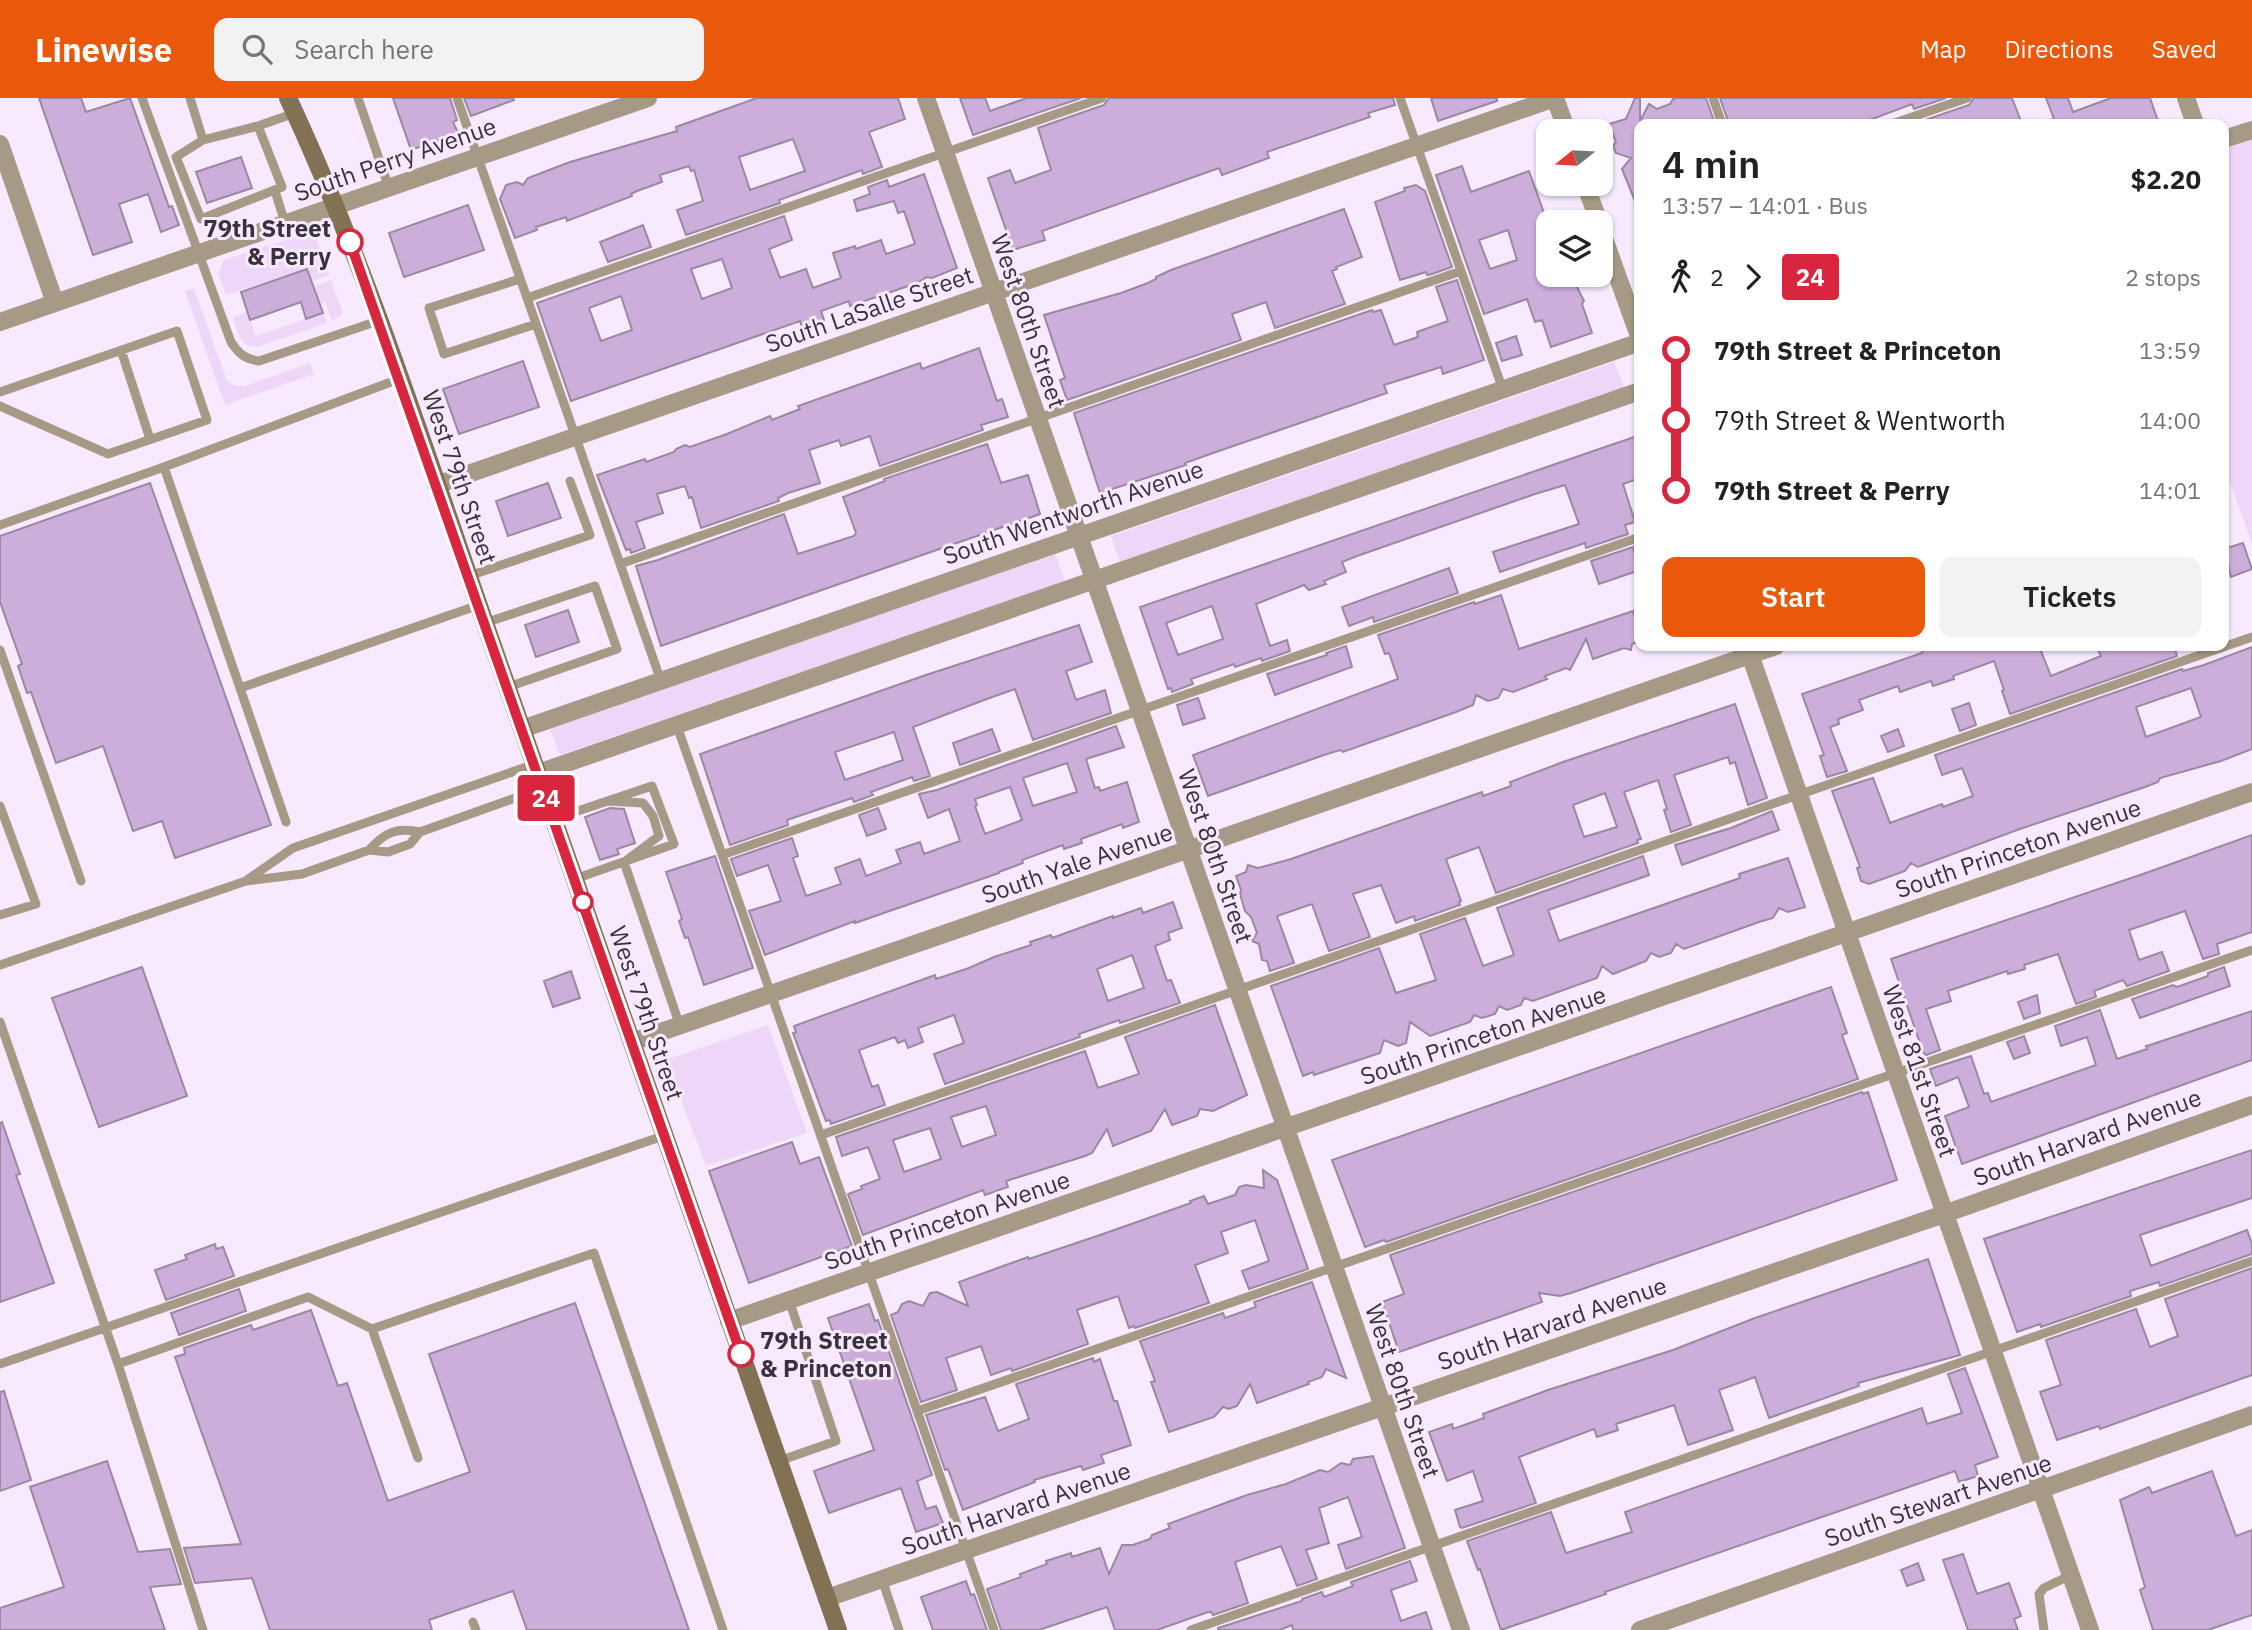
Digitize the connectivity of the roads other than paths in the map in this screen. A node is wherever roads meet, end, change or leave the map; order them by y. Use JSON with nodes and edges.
{"nodes":[{"id":1,"x":142,"y":98,"type":"edge"},
{"id":2,"x":190,"y":98,"type":"edge"},
{"id":3,"x":358,"y":98,"type":"edge"},
{"id":4,"x":457,"y":98,"type":"edge"},
{"id":5,"x":648,"y":98,"type":"edge"},
{"id":6,"x":926,"y":98,"type":"edge"},
{"id":7,"x":1102,"y":98,"type":"edge"},
{"id":8,"x":1400,"y":98,"type":"edge"},
{"id":9,"x":1555,"y":98,"type":"edge"},
{"id":10,"x":1713,"y":98,"type":"edge"},
{"id":11,"x":1967,"y":98,"type":"edge"},
{"id":12,"x":2186,"y":98,"type":"edge"},
{"id":13,"x":291,"y":105,"type":"edge"},
{"id":14,"x":1563,"y":119,"type":"edge"},
{"id":15,"x":1720,"y":119,"type":"edge"},
{"id":16,"x":1906,"y":119,"type":"edge"},
{"id":17,"x":2193,"y":119,"type":"edge"},
{"id":18,"x":258,"y":126,"type":"junction"},
{"id":19,"x":2252,"y":130,"type":"edge"},
{"id":20,"x":2229,"y":137,"type":"edge"},
{"id":21,"x":203,"y":140,"type":"junction"},
{"id":22,"x":0,"y":144,"type":"edge"},
{"id":23,"x":1417,"y":146,"type":"junction"},
{"id":24,"x":945,"y":153,"type":"junction"},
{"id":25,"x":477,"y":157,"type":"junction"},
{"id":26,"x":388,"y":188,"type":"junction"},
{"id":27,"x":275,"y":191,"type":"junction"},
{"id":28,"x":336,"y":205,"type":"junction"},
{"id":29,"x":285,"y":223,"type":"junction"},
{"id":30,"x":199,"y":253,"type":"junction"},
{"id":31,"x":1613,"y":264,"type":"edge"},
{"id":32,"x":1461,"y":271,"type":"junction"},
{"id":33,"x":520,"y":279,"type":"junction"},
{"id":34,"x":993,"y":292,"type":"junction"},
{"id":35,"x":527,"y":299,"type":"junction"},
{"id":36,"x":54,"y":303,"type":"junction"},
{"id":37,"x":378,"y":321,"type":"junction"},
{"id":38,"x":0,"y":322,"type":"edge"},
{"id":39,"x":536,"y":324,"type":"junction"},
{"id":40,"x":1634,"y":324,"type":"edge"},
{"id":41,"x":1634,"y":343,"type":"edge"},
{"id":42,"x":121,"y":350,"type":"junction"},
{"id":43,"x":399,"y":379,"type":"junction"},
{"id":44,"x":1503,"y":390,"type":"junction"},
{"id":45,"x":0,"y":392,"type":"edge"},
{"id":46,"x":1634,"y":393,"type":"edge"},
{"id":47,"x":0,"y":406,"type":"edge"},
{"id":48,"x":1038,"y":418,"type":"junction"},
{"id":49,"x":575,"y":437,"type":"junction"},
{"id":50,"x":150,"y":439,"type":"junction"},
{"id":51,"x":164,"y":467,"type":"junction"},
{"id":52,"x":570,"y":481,"type":"dead end"},
{"id":53,"x":436,"y":485,"type":"junction"},
{"id":54,"x":0,"y":525,"type":"edge"},
{"id":55,"x":1079,"y":536,"type":"junction"},
{"id":56,"x":1634,"y":539,"type":"edge"},
{"id":57,"x":620,"y":564,"type":"junction"},
{"id":58,"x":468,"y":576,"type":"junction"},
{"id":59,"x":1094,"y":580,"type":"junction"},
{"id":60,"x":479,"y":605,"type":"junction"},
{"id":61,"x":485,"y":624,"type":"junction"},
{"id":62,"x":2252,"y":637,"type":"edge"},
{"id":63,"x":2229,"y":645,"type":"edge"},
{"id":64,"x":0,"y":650,"type":"edge"},
{"id":65,"x":1746,"y":651,"type":"edge"},
{"id":66,"x":1749,"y":651,"type":"edge"},
{"id":67,"x":2212,"y":651,"type":"edge"},
{"id":68,"x":661,"y":681,"type":"junction"},
{"id":69,"x":508,"y":687,"type":"junction"},
{"id":70,"x":240,"y":688,"type":"junction"},
{"id":71,"x":1140,"y":711,"type":"junction"},
{"id":72,"x":677,"y":726,"type":"junction"},
{"id":73,"x":522,"y":729,"type":"junction"},
{"id":74,"x":538,"y":775,"type":"junction"},
{"id":75,"x":2252,"y":792,"type":"edge"},
{"id":76,"x":1798,"y":795,"type":"junction"},
{"id":77,"x":608,"y":801,"type":"junction"},
{"id":78,"x":0,"y":806,"type":"edge"},
{"id":79,"x":554,"y":819,"type":"junction"},
{"id":80,"x":286,"y":822,"type":"dead end"},
{"id":81,"x":420,"y":832,"type":"junction"},
{"id":82,"x":369,"y":850,"type":"junction"},
{"id":83,"x":1188,"y":850,"type":"junction"},
{"id":84,"x":722,"y":855,"type":"junction"},
{"id":85,"x":624,"y":862,"type":"junction"},
{"id":86,"x":575,"y":879,"type":"junction"},
{"id":87,"x":81,"y":881,"type":"dead end"},
{"id":88,"x":246,"y":881,"type":"junction"},
{"id":89,"x":0,"y":915,"type":"edge"},
{"id":90,"x":1847,"y":934,"type":"junction"},
{"id":91,"x":2252,"y":950,"type":"edge"},
{"id":92,"x":0,"y":965,"type":"edge"},
{"id":93,"x":1237,"y":990,"type":"junction"},
{"id":94,"x":771,"y":995,"type":"junction"},
{"id":95,"x":0,"y":1022,"type":"edge"},
{"id":96,"x":680,"y":1026,"type":"junction"},
{"id":97,"x":632,"y":1042,"type":"junction"},
{"id":98,"x":1895,"y":1073,"type":"junction"},
{"id":99,"x":2252,"y":1105,"type":"edge"},
{"id":100,"x":1286,"y":1129,"type":"junction"},
{"id":101,"x":821,"y":1135,"type":"junction"},
{"id":102,"x":663,"y":1136,"type":"junction"},
{"id":103,"x":1944,"y":1214,"type":"junction"},
{"id":104,"x":2252,"y":1261,"type":"edge"},
{"id":105,"x":1334,"y":1267,"type":"junction"},
{"id":106,"x":869,"y":1273,"type":"junction"},
{"id":107,"x":789,"y":1300,"type":"junction"},
{"id":108,"x":729,"y":1321,"type":"junction"},
{"id":109,"x":105,"y":1327,"type":"junction"},
{"id":110,"x":372,"y":1329,"type":"junction"},
{"id":111,"x":1992,"y":1351,"type":"junction"},
{"id":112,"x":0,"y":1364,"type":"edge"},
{"id":113,"x":118,"y":1364,"type":"junction"},
{"id":114,"x":1383,"y":1407,"type":"junction"},
{"id":115,"x":917,"y":1411,"type":"junction"},
{"id":116,"x":2252,"y":1415,"type":"edge"},
{"id":117,"x":418,"y":1458,"type":"dead end"},
{"id":118,"x":779,"y":1461,"type":"junction"},
{"id":119,"x":2041,"y":1491,"type":"junction"},
{"id":120,"x":1432,"y":1546,"type":"junction"},
{"id":121,"x":967,"y":1550,"type":"junction"},
{"id":122,"x":2071,"y":1575,"type":"junction"},
{"id":123,"x":882,"y":1579,"type":"junction"},
{"id":124,"x":827,"y":1598,"type":"junction"},
{"id":125,"x":203,"y":1630,"type":"edge"},
{"id":126,"x":723,"y":1630,"type":"edge"},
{"id":127,"x":838,"y":1630,"type":"edge"},
{"id":128,"x":899,"y":1630,"type":"edge"},
{"id":129,"x":995,"y":1630,"type":"edge"},
{"id":130,"x":1191,"y":1630,"type":"edge"},
{"id":131,"x":1461,"y":1630,"type":"edge"},
{"id":132,"x":1640,"y":1630,"type":"edge"},
{"id":133,"x":2043,"y":1630,"type":"edge"},
{"id":134,"x":2090,"y":1630,"type":"edge"}],
"edges":[{"from":1,"to":30,"type":"lane"},
{"from":2,"to":21,"type":"lane"},
{"from":3,"to":26,"type":"lane"},
{"from":4,"to":25,"type":"lane"},
{"from":5,"to":25,"type":"street","name":"South Perry Avenue"},
{"from":6,"to":24,"type":"street","name":"West 80th Street"},
{"from":7,"to":24,"type":"lane"},
{"from":8,"to":23,"type":"lane"},
{"from":9,"to":14,"type":"street"},
{"from":9,"to":23,"type":"street","name":"South LaSalle Street"},
{"from":10,"to":15,"type":"lane"},
{"from":11,"to":16,"type":"lane"},
{"from":12,"to":17,"type":"street"},
{"from":13,"to":18,"type":"lane"},
{"from":13,"to":28,"type":"main road","name":"West 79th Street"},
{"from":18,"to":21,"type":"lane"},
{"from":18,"to":27,"type":"lane"},
{"from":19,"to":20,"type":"street"},
{"from":21,"to":27,"type":"lane"},
{"from":22,"to":36,"type":"street"},
{"from":23,"to":32,"type":"lane"},
{"from":23,"to":34,"type":"street","name":"South LaSalle Street"},
{"from":24,"to":34,"type":"street","name":"West 80th Street"},
{"from":24,"to":35,"type":"lane"},
{"from":25,"to":26,"type":"street","name":"South Perry Avenue"},
{"from":25,"to":33,"type":"lane"},
{"from":26,"to":28,"type":"street","name":"South Perry Avenue"},
{"from":27,"to":29,"type":"lane"},
{"from":28,"to":29,"type":"street","name":"South Perry Avenue"},
{"from":28,"to":37,"type":"main road","name":"West 79th Street"},
{"from":29,"to":30,"type":"street","name":"South Perry Avenue"},
{"from":30,"to":36,"type":"street","name":"South Perry Avenue"},
{"from":30,"to":37,"type":"lane"},
{"from":31,"to":40,"type":"street"},
{"from":32,"to":44,"type":"lane"},
{"from":32,"to":48,"type":"lane"},
{"from":33,"to":35,"type":"lane"},
{"from":33,"to":39,"type":"lane"},
{"from":34,"to":48,"type":"street","name":"West 80th Street"},
{"from":34,"to":49,"type":"street","name":"South LaSalle Street"},
{"from":35,"to":39,"type":"lane"},
{"from":36,"to":38,"type":"street","name":"South Perry Avenue"},
{"from":37,"to":43,"type":"main road","name":"West 79th Street"},
{"from":39,"to":49,"type":"lane"},
{"from":41,"to":44,"type":"street","name":"South Wentworth Avenue"},
{"from":42,"to":45,"type":"lane"},
{"from":42,"to":50,"type":"lane"},
{"from":42,"to":50,"type":"lane"},
{"from":43,"to":51,"type":"lane"},
{"from":43,"to":53,"type":"main road","name":"West 79th Street"},
{"from":44,"to":55,"type":"street","name":"South Wentworth Avenue"},
{"from":46,"to":59,"type":"street"},
{"from":47,"to":50,"type":"lane"},
{"from":48,"to":55,"type":"street","name":"West 80th Street"},
{"from":48,"to":57,"type":"lane"},
{"from":49,"to":53,"type":"street","name":"South LaSalle Street"},
{"from":49,"to":57,"type":"lane"},
{"from":51,"to":54,"type":"lane"},
{"from":51,"to":70,"type":"lane"},
{"from":52,"to":58,"type":"lane"},
{"from":53,"to":58,"type":"main road","name":"West 79th Street"},
{"from":55,"to":59,"type":"street","name":"West 80th Street"},
{"from":55,"to":68,"type":"street","name":"South Wentworth Avenue"},
{"from":56,"to":71,"type":"lane"},
{"from":57,"to":68,"type":"lane"},
{"from":58,"to":60,"type":"main road","name":"West 79th Street"},
{"from":59,"to":71,"type":"street","name":"West 80th Street"},
{"from":59,"to":72,"type":"street"},
{"from":60,"to":61,"type":"main road","name":"West 79th Street"},
{"from":60,"to":70,"type":"lane"},
{"from":61,"to":69,"type":"main road","name":"West 79th Street"},
{"from":61,"to":69,"type":"lane"},
{"from":62,"to":63,"type":"lane"},
{"from":64,"to":87,"type":"lane"},
{"from":65,"to":83,"type":"street","name":"South Yale Avenue"},
{"from":66,"to":76,"type":"street","name":"West 81st Street"},
{"from":67,"to":76,"type":"lane"},
{"from":68,"to":73,"type":"street","name":"South Wentworth Avenue"},
{"from":69,"to":73,"type":"main road","name":"West 79th Street"},
{"from":70,"to":80,"type":"lane"},
{"from":71,"to":83,"type":"street","name":"West 80th Street"},
{"from":71,"to":84,"type":"lane"},
{"from":72,"to":74,"type":"street"},
{"from":72,"to":84,"type":"lane"},
{"from":73,"to":74,"type":"main road","name":"West 79th Street"},
{"from":74,"to":79,"type":"main road","name":"West 79th Street"},
{"from":74,"to":81,"type":"lane"},
{"from":74,"to":88,"type":"lane"},
{"from":75,"to":90,"type":"street","name":"South Princeton Avenue"},
{"from":76,"to":90,"type":"street","name":"West 81st Street"},
{"from":76,"to":93,"type":"lane"},
{"from":77,"to":79,"type":"lane"},
{"from":77,"to":85,"type":"lane"},
{"from":77,"to":85,"type":"lane"},
{"from":78,"to":89,"type":"lane"},
{"from":79,"to":86,"type":"main road","name":"West 79th Street"},
{"from":81,"to":82,"type":"lane"},
{"from":81,"to":82,"type":"lane"},
{"from":82,"to":88,"type":"lane"},
{"from":83,"to":93,"type":"street","name":"West 80th Street"},
{"from":83,"to":94,"type":"street","name":"South Yale Avenue"},
{"from":84,"to":94,"type":"lane"},
{"from":85,"to":86,"type":"lane"},
{"from":85,"to":96,"type":"lane"},
{"from":86,"to":97,"type":"main road","name":"West 79th Street"},
{"from":88,"to":92,"type":"lane"},
{"from":90,"to":98,"type":"street","name":"West 81st Street"},
{"from":90,"to":100,"type":"street","name":"South Princeton Avenue"},
{"from":91,"to":98,"type":"lane"},
{"from":93,"to":100,"type":"street","name":"West 80th Street"},
{"from":93,"to":101,"type":"lane"},
{"from":94,"to":96,"type":"street","name":"South Yale Avenue"},
{"from":94,"to":101,"type":"lane"},
{"from":95,"to":109,"type":"lane"},
{"from":96,"to":97,"type":"street","name":"South Yale Avenue"},
{"from":97,"to":102,"type":"main road","name":"West 79th Street"},
{"from":98,"to":103,"type":"street","name":"West 81st Street"},
{"from":98,"to":105,"type":"lane"},
{"from":99,"to":103,"type":"street","name":"South Harvard Avenue"},
{"from":100,"to":105,"type":"street","name":"West 80th Street"},
{"from":100,"to":106,"type":"street","name":"South Princeton Avenue"},
{"from":101,"to":106,"type":"lane"},
{"from":102,"to":108,"type":"main road","name":"West 79th Street"},
{"from":102,"to":109,"type":"lane"},
{"from":103,"to":111,"type":"street","name":"West 81st Street"},
{"from":103,"to":114,"type":"street","name":"South Harvard Avenue"},
{"from":104,"to":111,"type":"lane"},
{"from":105,"to":114,"type":"street","name":"West 80th Street"},
{"from":105,"to":115,"type":"lane"},
{"from":106,"to":107,"type":"street","name":"South Princeton Avenue"},
{"from":106,"to":115,"type":"lane"},
{"from":107,"to":108,"type":"street","name":"South Princeton Avenue"},
{"from":107,"to":118,"type":"lane"},
{"from":108,"to":118,"type":"main road","name":"West 79th Street"},
{"from":109,"to":112,"type":"lane"},
{"from":109,"to":113,"type":"lane"},
{"from":110,"to":113,"type":"lane"},
{"from":110,"to":117,"type":"lane"},
{"from":110,"to":126,"type":"lane"},
{"from":111,"to":119,"type":"street","name":"West 81st Street"},
{"from":111,"to":120,"type":"lane"},
{"from":113,"to":125,"type":"lane"},
{"from":114,"to":120,"type":"street","name":"West 80th Street"},
{"from":114,"to":121,"type":"street","name":"South Harvard Avenue"},
{"from":115,"to":121,"type":"lane"},
{"from":116,"to":119,"type":"street","name":"South Stewart Avenue"},
{"from":118,"to":124,"type":"main road","name":"West 79th Street"},
{"from":119,"to":122,"type":"street","name":"West 81st Street"},
{"from":119,"to":132,"type":"street","name":"South Stewart Avenue"},
{"from":120,"to":130,"type":"lane"},
{"from":120,"to":131,"type":"street","name":"West 80th Street"},
{"from":121,"to":123,"type":"street","name":"South Harvard Avenue"},
{"from":121,"to":129,"type":"lane"},
{"from":122,"to":133,"type":"lane"},
{"from":122,"to":134,"type":"street","name":"West 81st Street"},
{"from":123,"to":124,"type":"street","name":"South Harvard Avenue"},
{"from":123,"to":128,"type":"lane"},
{"from":124,"to":127,"type":"main road","name":"West 79th Street"}]}
